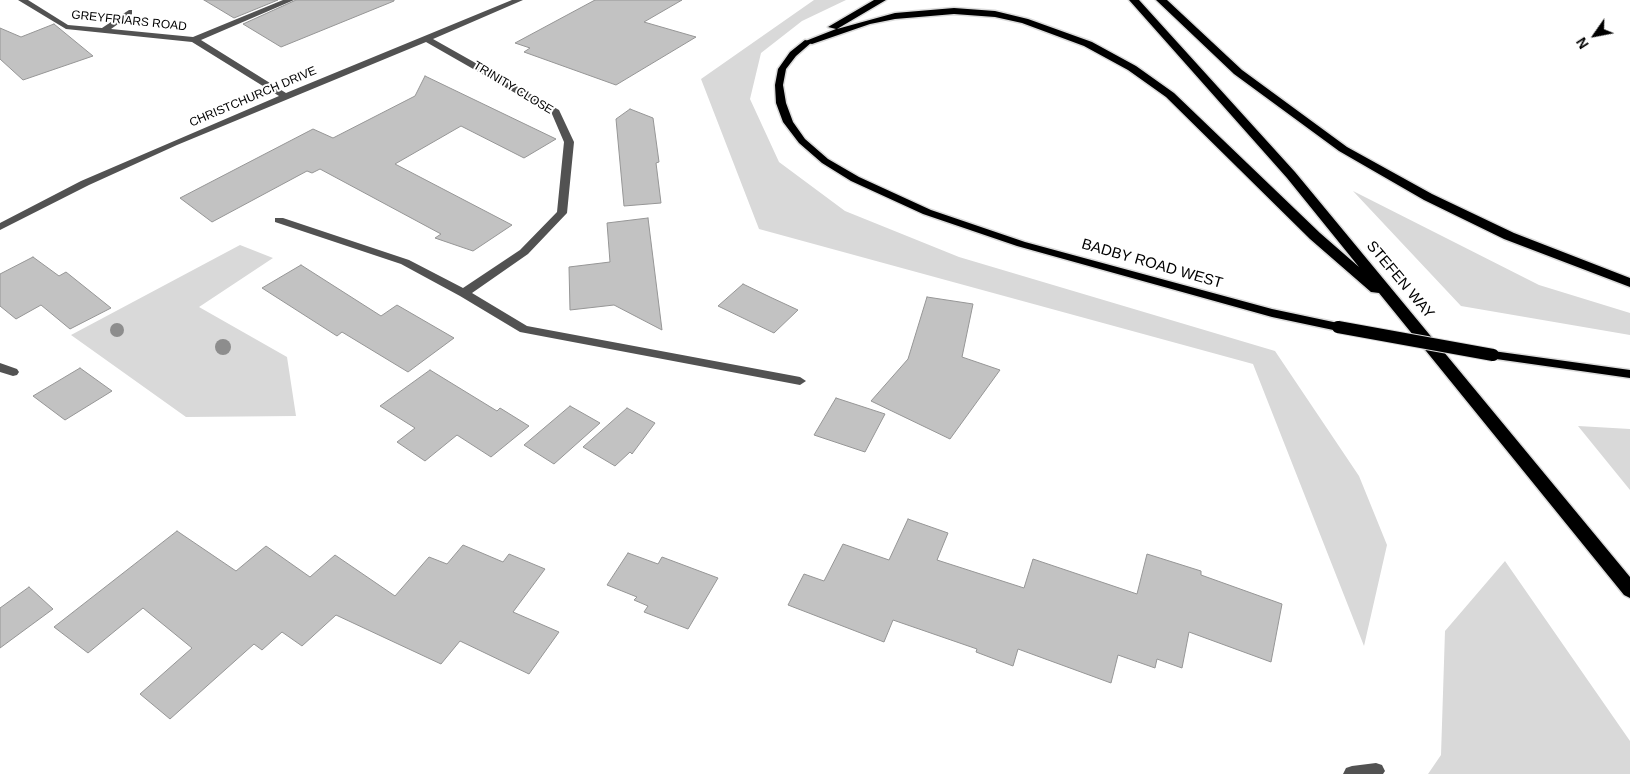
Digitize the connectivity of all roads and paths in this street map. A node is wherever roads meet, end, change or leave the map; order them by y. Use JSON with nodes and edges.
{"nodes":[{"id":1,"x":22,"y":0,"type":"edge"},
{"id":2,"x":290,"y":0,"type":"edge"},
{"id":3,"x":519,"y":0,"type":"edge"},
{"id":4,"x":881,"y":0,"type":"edge"},
{"id":5,"x":1134,"y":0,"type":"edge"},
{"id":6,"x":1161,"y":0,"type":"edge"},
{"id":7,"x":129,"y":12,"type":"dead end"},
{"id":8,"x":103,"y":31,"type":"junction"},
{"id":9,"x":426,"y":38,"type":"junction"},
{"id":10,"x":194,"y":40,"type":"junction"},
{"id":11,"x":808,"y":42,"type":"junction"},
{"id":12,"x":286,"y":96,"type":"junction"},
{"id":13,"x":279,"y":220,"type":"dead end"},
{"id":14,"x":0,"y":227,"type":"edge"},
{"id":15,"x":1630,"y":283,"type":"edge"},
{"id":16,"x":464,"y":293,"type":"junction"},
{"id":17,"x":1407,"y":316,"type":"junction"},
{"id":18,"x":0,"y":367,"type":"edge"},
{"id":19,"x":13,"y":372,"type":"dead end"},
{"id":20,"x":1630,"y":374,"type":"edge"},
{"id":21,"x":800,"y":381,"type":"dead end"},
{"id":22,"x":1630,"y":590,"type":"edge"},
{"id":23,"x":1376,"y":771,"type":"dead end"},
{"id":24,"x":1352,"y":774,"type":"edge"}],
"edges":[{"from":1,"to":8,"type":"street","name":"GREYFRIARS ROAD"},
{"from":2,"to":10,"type":"street"},
{"from":3,"to":9,"type":"street","name":"CHRISTCHURCH DRIVE"},
{"from":4,"to":11,"type":"highway"},
{"from":5,"to":17,"type":"highway","name":"STEFEN WAY"},
{"from":6,"to":15,"type":"highway"},
{"from":7,"to":8,"type":"street"},
{"from":8,"to":10,"type":"street","name":"GREYFRIARS ROAD"},
{"from":9,"to":12,"type":"street","name":"CHRISTCHURCH DRIVE"},
{"from":9,"to":16,"type":"street","name":"TRINITY CLOSE"},
{"from":10,"to":12,"type":"street","name":"GREYFRIARS ROAD"},
{"from":11,"to":17,"type":"highway"},
{"from":11,"to":20,"type":"main road","name":"BADBY ROAD WEST","bridge":true},
{"from":12,"to":14,"type":"street","name":"CHRISTCHURCH DRIVE"},
{"from":13,"to":16,"type":"street"},
{"from":16,"to":21,"type":"street"},
{"from":17,"to":22,"type":"highway","name":"STEFEN WAY"},
{"from":18,"to":19,"type":"street"},
{"from":23,"to":24,"type":"street"}]}
